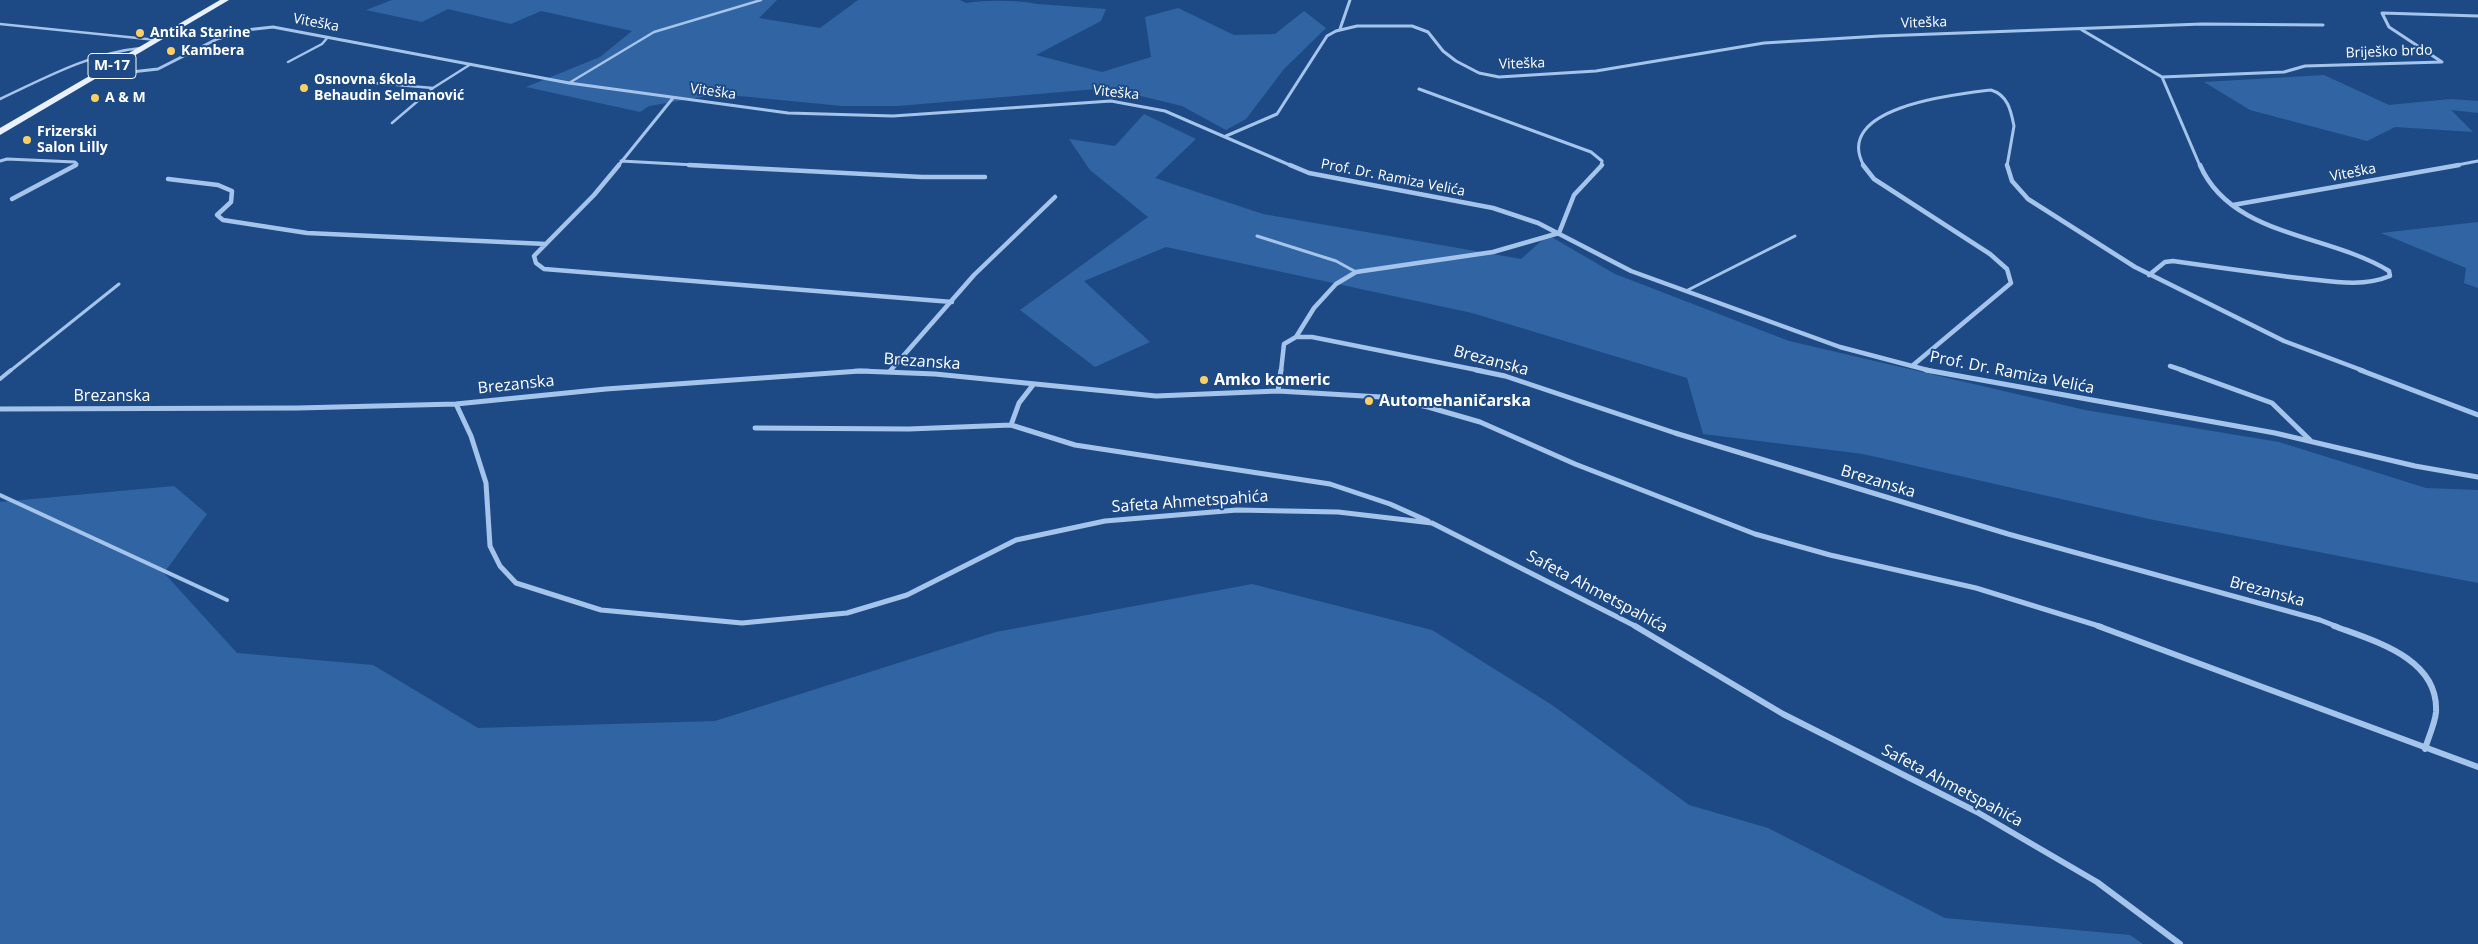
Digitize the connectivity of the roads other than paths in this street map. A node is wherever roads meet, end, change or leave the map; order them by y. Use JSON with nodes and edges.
{"nodes":[{"id":1,"x":225,"y":0,"type":"edge"},
{"id":2,"x":761,"y":0,"type":"edge"},
{"id":3,"x":1350,"y":0,"type":"edge"},
{"id":4,"x":2478,"y":16,"type":"edge"},
{"id":5,"x":0,"y":24,"type":"edge"},
{"id":6,"x":2323,"y":25,"type":"dead end"},
{"id":7,"x":1340,"y":29,"type":"junction"},
{"id":8,"x":2082,"y":30,"type":"junction"},
{"id":9,"x":328,"y":37,"type":"junction"},
{"id":10,"x":157,"y":40,"type":"junction"},
{"id":11,"x":143,"y":48,"type":"junction"},
{"id":12,"x":288,"y":62,"type":"dead end"},
{"id":13,"x":471,"y":64,"type":"junction"},
{"id":14,"x":95,"y":76,"type":"junction"},
{"id":15,"x":2162,"y":77,"type":"junction"},
{"id":16,"x":315,"y":78,"type":"dead end"},
{"id":17,"x":569,"y":83,"type":"junction"},
{"id":18,"x":433,"y":88,"type":"junction"},
{"id":19,"x":1419,"y":89,"type":"dead end"},
{"id":20,"x":674,"y":98,"type":"junction"},
{"id":21,"x":0,"y":99,"type":"edge"},
{"id":22,"x":392,"y":123,"type":"dead end"},
{"id":23,"x":0,"y":132,"type":"edge"},
{"id":24,"x":1226,"y":136,"type":"junction"},
{"id":25,"x":0,"y":161,"type":"edge"},
{"id":26,"x":621,"y":161,"type":"junction"},
{"id":27,"x":2478,"y":161,"type":"edge"},
{"id":28,"x":985,"y":177,"type":"dead end"},
{"id":29,"x":168,"y":179,"type":"dead end"},
{"id":30,"x":1055,"y":198,"type":"dead end"},
{"id":31,"x":12,"y":199,"type":"dead end"},
{"id":32,"x":2233,"y":205,"type":"junction"},
{"id":33,"x":1559,"y":233,"type":"junction"},
{"id":34,"x":1257,"y":236,"type":"dead end"},
{"id":35,"x":1795,"y":236,"type":"dead end"},
{"id":36,"x":546,"y":244,"type":"junction"},
{"id":37,"x":1356,"y":272,"type":"junction"},
{"id":38,"x":2149,"y":275,"type":"junction"},
{"id":39,"x":119,"y":284,"type":"dead end"},
{"id":40,"x":1686,"y":291,"type":"junction"},
{"id":41,"x":952,"y":302,"type":"junction"},
{"id":42,"x":1296,"y":337,"type":"junction"},
{"id":43,"x":1912,"y":366,"type":"junction"},
{"id":44,"x":2170,"y":366,"type":"dead end"},
{"id":45,"x":890,"y":372,"type":"junction"},
{"id":46,"x":0,"y":379,"type":"edge"},
{"id":47,"x":1033,"y":385,"type":"junction"},
{"id":48,"x":1278,"y":391,"type":"junction"},
{"id":49,"x":456,"y":404,"type":"junction"},
{"id":50,"x":0,"y":409,"type":"edge"},
{"id":51,"x":2478,"y":415,"type":"edge"},
{"id":52,"x":1011,"y":425,"type":"junction"},
{"id":53,"x":755,"y":428,"type":"dead end"},
{"id":54,"x":2311,"y":442,"type":"junction"},
{"id":55,"x":2478,"y":477,"type":"edge"},
{"id":56,"x":0,"y":495,"type":"edge"},
{"id":57,"x":1432,"y":523,"type":"junction"},
{"id":58,"x":227,"y":600,"type":"dead end"},
{"id":59,"x":2425,"y":749,"type":"junction"},
{"id":60,"x":2478,"y":767,"type":"edge"},
{"id":61,"x":2180,"y":944,"type":"edge"}],
"edges":[{"from":1,"to":10,"type":"main road","number":"M-17"},
{"from":2,"to":17,"type":"lane"},
{"from":3,"to":7,"type":"street"},
{"from":4,"to":15,"type":"street","name":"Briješko brdo"},
{"from":5,"to":10,"type":"lane"},
{"from":6,"to":8,"type":"street","name":"Viteška"},
{"from":7,"to":8,"type":"street","name":"Viteška"},
{"from":7,"to":24,"type":"street"},
{"from":8,"to":15,"type":"street"},
{"from":9,"to":12,"type":"lane"},
{"from":9,"to":13,"type":"street","name":"Viteška"},
{"from":9,"to":14,"type":"street","name":"Viteška"},
{"from":10,"to":11,"type":"main road","number":"M-17"},
{"from":11,"to":14,"type":"main road","number":"M-17"},
{"from":11,"to":21,"type":"lane"},
{"from":13,"to":17,"type":"street","name":"Viteška"},
{"from":13,"to":18,"type":"lane"},
{"from":14,"to":23,"type":"main road","number":"M-17"},
{"from":15,"to":32,"type":"street"},
{"from":16,"to":18,"type":"lane"},
{"from":17,"to":20,"type":"street","name":"Viteška"},
{"from":18,"to":22,"type":"lane"},
{"from":19,"to":33,"type":"street"},
{"from":20,"to":24,"type":"street","name":"Viteška"},
{"from":20,"to":26,"type":"street","name":"Viteška"},
{"from":24,"to":33,"type":"street","name":"Prof. Dr. Ramiza Velića"},
{"from":25,"to":31,"type":"street"},
{"from":26,"to":28,"type":"street"},
{"from":26,"to":36,"type":"street","name":"Viteška"},
{"from":27,"to":32,"type":"street","name":"Viteška"},
{"from":29,"to":36,"type":"street"},
{"from":30,"to":41,"type":"street"},
{"from":32,"to":38,"type":"street"},
{"from":33,"to":37,"type":"street"},
{"from":33,"to":40,"type":"street","name":"Prof. Dr. Ramiza Velića"},
{"from":34,"to":37,"type":"lane"},
{"from":35,"to":40,"type":"lane"},
{"from":36,"to":41,"type":"street","name":"Viteška"},
{"from":37,"to":42,"type":"street"},
{"from":38,"to":43,"type":"street"},
{"from":38,"to":51,"type":"street"},
{"from":39,"to":46,"type":"lane"},
{"from":40,"to":43,"type":"street","name":"Prof. Dr. Ramiza Velića"},
{"from":41,"to":45,"type":"street"},
{"from":42,"to":48,"type":"street"},
{"from":42,"to":59,"type":"street","name":"Brezanska"},
{"from":43,"to":54,"type":"street","name":"Prof. Dr. Ramiza Velića"},
{"from":44,"to":54,"type":"street"},
{"from":45,"to":47,"type":"street","name":"Brezanska"},
{"from":45,"to":49,"type":"street","name":"Brezanska"},
{"from":47,"to":48,"type":"street","name":"Brezanska"},
{"from":47,"to":52,"type":"street"},
{"from":48,"to":59,"type":"street","name":"Brezanska"},
{"from":49,"to":50,"type":"street","name":"Brezanska"},
{"from":49,"to":57,"type":"street","name":"Safeta Ahmetspahića"},
{"from":52,"to":53,"type":"street"},
{"from":52,"to":57,"type":"street"},
{"from":54,"to":55,"type":"street","name":"Prof. Dr. Ramiza Velića"},
{"from":56,"to":58,"type":"lane"},
{"from":57,"to":61,"type":"street","name":"Safeta Ahmetspahića"},
{"from":59,"to":60,"type":"street","name":"Brezanska"}]}
